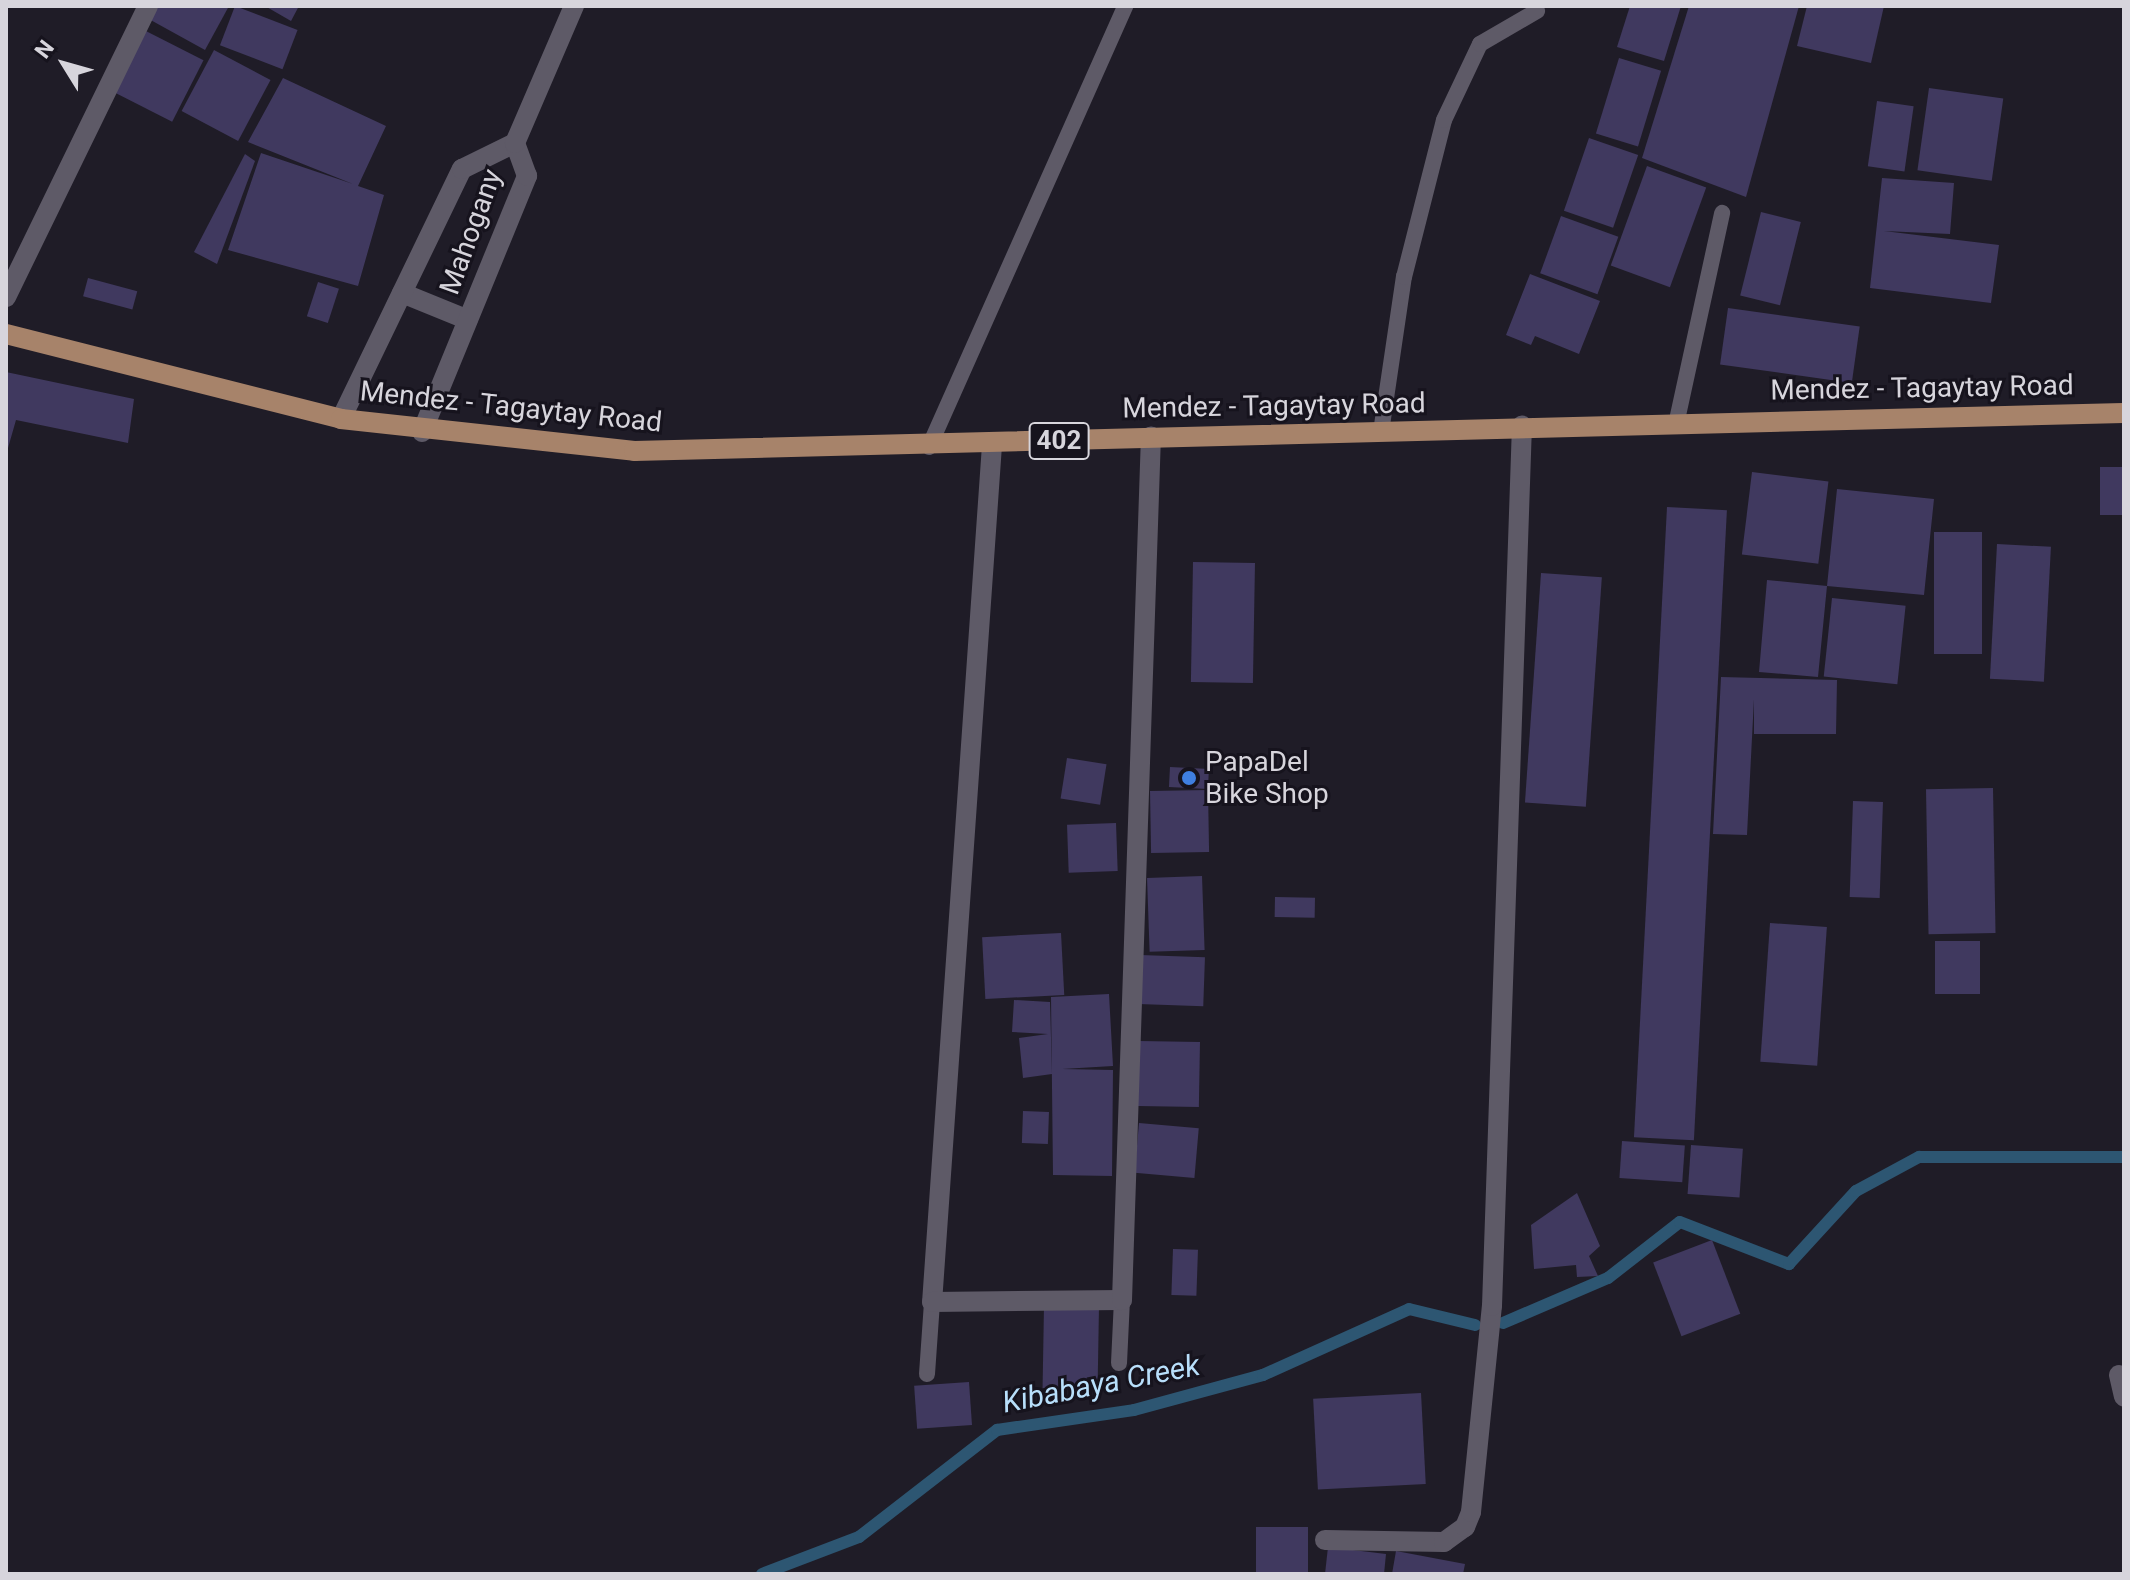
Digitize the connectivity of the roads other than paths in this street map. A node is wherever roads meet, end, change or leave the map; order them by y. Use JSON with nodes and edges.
{"nodes":[{"id":1,"x":148,"y":6,"type":"edge"},
{"id":2,"x":574,"y":6,"type":"edge"},
{"id":3,"x":1125,"y":6,"type":"edge"},
{"id":4,"x":1537,"y":11,"type":"dead end"},
{"id":5,"x":515,"y":143,"type":"junction"},
{"id":6,"x":1722,"y":213,"type":"dead end"},
{"id":7,"x":402,"y":293,"type":"junction"},
{"id":8,"x":6,"y":297,"type":"edge"},
{"id":9,"x":468,"y":320,"type":"junction"},
{"id":10,"x":6,"y":334,"type":"edge"},
{"id":11,"x":2124,"y":413,"type":"edge"},
{"id":12,"x":341,"y":419,"type":"junction"},
{"id":13,"x":1677,"y":420,"type":"junction"},
{"id":14,"x":1522,"y":426,"type":"junction"},
{"id":15,"x":422,"y":432,"type":"junction"},
{"id":16,"x":1381,"y":432,"type":"junction"},
{"id":17,"x":1151,"y":436,"type":"junction"},
{"id":18,"x":992,"y":445,"type":"junction"},
{"id":19,"x":929,"y":447,"type":"junction"},
{"id":20,"x":1122,"y":1300,"type":"junction"},
{"id":21,"x":932,"y":1302,"type":"junction"},
{"id":22,"x":1119,"y":1363,"type":"dead end"},
{"id":23,"x":927,"y":1374,"type":"dead end"},
{"id":24,"x":2119,"y":1375,"type":"dead end"},
{"id":25,"x":2124,"y":1396,"type":"edge"},
{"id":26,"x":1325,"y":1540,"type":"dead end"}],
"edges":[{"from":1,"to":8,"type":"street"},
{"from":2,"to":5,"type":"street","name":"Mahogany"},
{"from":3,"to":19,"type":"lane"},
{"from":4,"to":16,"type":"lane"},
{"from":5,"to":7,"type":"street"},
{"from":5,"to":9,"type":"street","name":"Mahogany"},
{"from":6,"to":13,"type":"lane"},
{"from":7,"to":9,"type":"street"},
{"from":7,"to":12,"type":"street"},
{"from":9,"to":15,"type":"street","name":"Mahogany"},
{"from":10,"to":12,"type":"main road","name":"Mendez - Tagaytay Road","number":"402"},
{"from":11,"to":13,"type":"main road","name":"Mendez - Tagaytay Road","number":"402"},
{"from":12,"to":15,"type":"main road","name":"Mendez - Tagaytay Road","number":"402"},
{"from":13,"to":14,"type":"main road","name":"Mendez - Tagaytay Road","number":"402"},
{"from":14,"to":16,"type":"main road","name":"Mendez - Tagaytay Road","number":"402"},
{"from":14,"to":26,"type":"street"},
{"from":15,"to":19,"type":"main road","name":"Mendez - Tagaytay Road","number":"402"},
{"from":16,"to":17,"type":"main road","name":"Mendez - Tagaytay Road","number":"402"},
{"from":17,"to":18,"type":"main road","name":"Mendez - Tagaytay Road","number":"402"},
{"from":17,"to":20,"type":"street"},
{"from":18,"to":19,"type":"main road","name":"Mendez - Tagaytay Road","number":"402"},
{"from":18,"to":21,"type":"street"},
{"from":20,"to":21,"type":"street"},
{"from":20,"to":22,"type":"lane"},
{"from":21,"to":23,"type":"lane"},
{"from":24,"to":25,"type":"street"}]}
